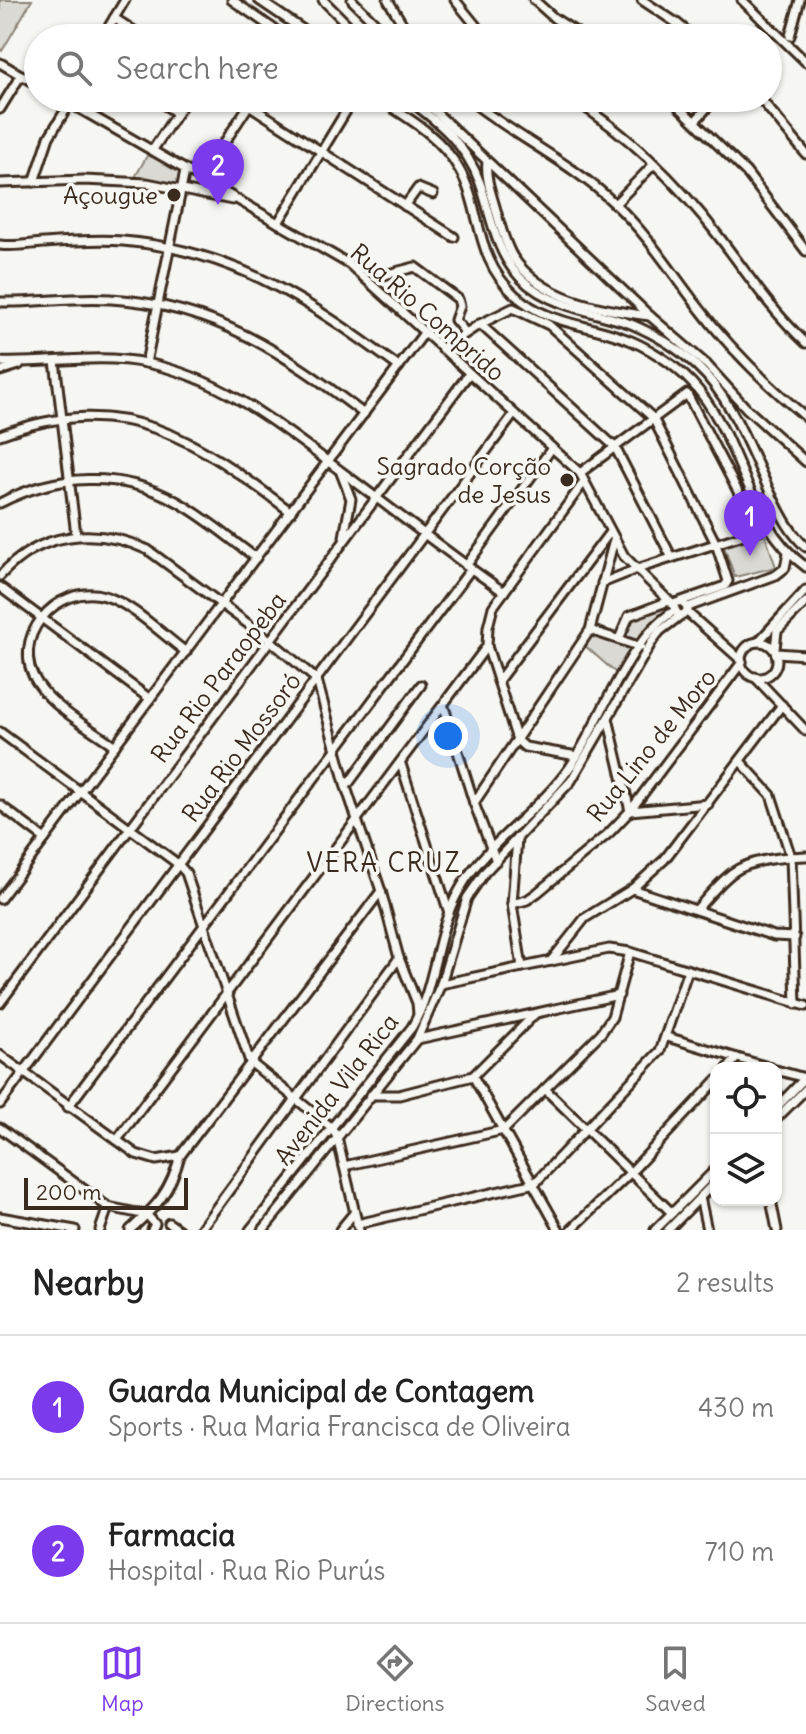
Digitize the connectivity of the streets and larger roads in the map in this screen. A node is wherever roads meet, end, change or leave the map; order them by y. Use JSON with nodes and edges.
{"nodes":[{"id":1,"x":125,"y":0,"type":"edge"},
{"id":2,"x":259,"y":0,"type":"edge"},
{"id":3,"x":323,"y":0,"type":"edge"},
{"id":4,"x":352,"y":0,"type":"edge"},
{"id":5,"x":388,"y":0,"type":"edge"},
{"id":6,"x":534,"y":0,"type":"edge"},
{"id":7,"x":642,"y":0,"type":"edge"},
{"id":8,"x":800,"y":0,"type":"edge"},
{"id":9,"x":237,"y":1,"type":"edge"},
{"id":10,"x":457,"y":1,"type":"edge"},
{"id":11,"x":746,"y":1,"type":"edge"},
{"id":12,"x":361,"y":10,"type":"junction"},
{"id":13,"x":114,"y":18,"type":"junction"},
{"id":14,"x":345,"y":23,"type":"joint"},
{"id":15,"x":110,"y":24,"type":"edge"},
{"id":16,"x":123,"y":24,"type":"edge"},
{"id":17,"x":268,"y":24,"type":"edge"},
{"id":18,"x":294,"y":24,"type":"edge"},
{"id":19,"x":376,"y":24,"type":"edge"},
{"id":20,"x":403,"y":24,"type":"edge"},
{"id":21,"x":475,"y":24,"type":"edge"},
{"id":22,"x":563,"y":24,"type":"edge"},
{"id":23,"x":678,"y":24,"type":"edge"},
{"id":24,"x":772,"y":24,"type":"edge"},
{"id":25,"x":782,"y":32,"type":"edge"},
{"id":26,"x":786,"y":36,"type":"junction"},
{"id":27,"x":806,"y":51,"type":"edge"},
{"id":28,"x":806,"y":62,"type":"edge"},
{"id":29,"x":0,"y":63,"type":"edge"},
{"id":30,"x":21,"y":75,"type":"junction"},
{"id":31,"x":24,"y":77,"type":"edge"},
{"id":32,"x":0,"y":109,"type":"edge"},
{"id":33,"x":64,"y":112,"type":"edge"},
{"id":34,"x":85,"y":112,"type":"edge"},
{"id":35,"x":244,"y":112,"type":"edge"},
{"id":36,"x":260,"y":112,"type":"edge"},
{"id":37,"x":346,"y":112,"type":"edge"},
{"id":38,"x":398,"y":112,"type":"edge"},
{"id":39,"x":424,"y":112,"type":"edge"},
{"id":40,"x":435,"y":112,"type":"edge"},
{"id":41,"x":488,"y":112,"type":"edge"},
{"id":42,"x":591,"y":112,"type":"edge"},
{"id":43,"x":685,"y":112,"type":"edge"},
{"id":44,"x":703,"y":112,"type":"edge"},
{"id":45,"x":772,"y":112,"type":"edge"},
{"id":46,"x":177,"y":113,"type":"edge"},
{"id":47,"x":695,"y":121,"type":"junction"},
{"id":48,"x":152,"y":151,"type":"junction"},
{"id":49,"x":322,"y":152,"type":"junction"},
{"id":50,"x":806,"y":154,"type":"edge"},
{"id":51,"x":487,"y":162,"type":"junction"},
{"id":52,"x":654,"y":164,"type":"junction"},
{"id":53,"x":185,"y":171,"type":"junction"},
{"id":54,"x":200,"y":180,"type":"junction"},
{"id":55,"x":34,"y":182,"type":"junction"},
{"id":56,"x":0,"y":183,"type":"edge"},
{"id":57,"x":182,"y":189,"type":"junction"},
{"id":58,"x":433,"y":194,"type":"dead end"},
{"id":59,"x":242,"y":202,"type":"junction"},
{"id":60,"x":615,"y":204,"type":"junction"},
{"id":61,"x":405,"y":206,"type":"junction"},
{"id":62,"x":278,"y":223,"type":"junction"},
{"id":63,"x":454,"y":237,"type":"dead end"},
{"id":64,"x":0,"y":245,"type":"edge"},
{"id":65,"x":171,"y":247,"type":"junction"},
{"id":66,"x":806,"y":251,"type":"edge"},
{"id":67,"x":380,"y":276,"type":"dead end"},
{"id":68,"x":0,"y":302,"type":"edge"},
{"id":69,"x":159,"y":306,"type":"junction"},
{"id":70,"x":650,"y":316,"type":"junction"},
{"id":71,"x":480,"y":324,"type":"junction"},
{"id":72,"x":465,"y":332,"type":"junction"},
{"id":73,"x":424,"y":333,"type":"junction"},
{"id":74,"x":806,"y":343,"type":"edge"},
{"id":75,"x":442,"y":349,"type":"junction"},
{"id":76,"x":55,"y":361,"type":"junction"},
{"id":77,"x":0,"y":362,"type":"edge"},
{"id":78,"x":25,"y":363,"type":"junction"},
{"id":79,"x":146,"y":363,"type":"junction"},
{"id":80,"x":399,"y":367,"type":"junction"},
{"id":81,"x":0,"y":371,"type":"edge"},
{"id":82,"x":468,"y":375,"type":"junction"},
{"id":83,"x":734,"y":395,"type":"junction"},
{"id":84,"x":725,"y":402,"type":"junction"},
{"id":85,"x":711,"y":409,"type":"junction"},
{"id":86,"x":747,"y":409,"type":"junction"},
{"id":87,"x":734,"y":411,"type":"junction"},
{"id":88,"x":364,"y":414,"type":"junction"},
{"id":89,"x":514,"y":414,"type":"junction"},
{"id":90,"x":806,"y":417,"type":"edge"},
{"id":91,"x":653,"y":418,"type":"junction"},
{"id":92,"x":62,"y":419,"type":"junction"},
{"id":93,"x":0,"y":435,"type":"edge"},
{"id":94,"x":615,"y":447,"type":"junction"},
{"id":95,"x":552,"y":448,"type":"junction"},
{"id":96,"x":329,"y":462,"type":"junction"},
{"id":97,"x":806,"y":462,"type":"edge"},
{"id":98,"x":340,"y":471,"type":"junction"},
{"id":99,"x":580,"y":473,"type":"junction"},
{"id":100,"x":69,"y":480,"type":"junction"},
{"id":101,"x":584,"y":482,"type":"junction"},
{"id":102,"x":589,"y":493,"type":"junction"},
{"id":103,"x":377,"y":498,"type":"junction"},
{"id":104,"x":574,"y":498,"type":"junction"},
{"id":105,"x":0,"y":503,"type":"edge"},
{"id":106,"x":291,"y":512,"type":"junction"},
{"id":107,"x":769,"y":526,"type":"junction"},
{"id":108,"x":758,"y":530,"type":"junction"},
{"id":109,"x":610,"y":532,"type":"junction"},
{"id":110,"x":426,"y":534,"type":"junction"},
{"id":111,"x":76,"y":535,"type":"junction"},
{"id":112,"x":614,"y":540,"type":"junction"},
{"id":113,"x":343,"y":542,"type":"junction"},
{"id":114,"x":716,"y":544,"type":"junction"},
{"id":115,"x":806,"y":547,"type":"edge"},
{"id":116,"x":788,"y":553,"type":"junction"},
{"id":117,"x":256,"y":558,"type":"junction"},
{"id":118,"x":672,"y":558,"type":"junction"},
{"id":119,"x":806,"y":567,"type":"edge"},
{"id":120,"x":469,"y":568,"type":"junction"},
{"id":121,"x":637,"y":569,"type":"junction"},
{"id":122,"x":0,"y":576,"type":"edge"},
{"id":123,"x":602,"y":583,"type":"junction"},
{"id":124,"x":0,"y":587,"type":"edge"},
{"id":125,"x":806,"y":590,"type":"edge"},
{"id":126,"x":504,"y":592,"type":"junction"},
{"id":127,"x":806,"y":602,"type":"edge"},
{"id":128,"x":221,"y":605,"type":"junction"},
{"id":129,"x":678,"y":606,"type":"junction"},
{"id":130,"x":41,"y":617,"type":"junction"},
{"id":131,"x":590,"y":630,"type":"junction"},
{"id":132,"x":619,"y":639,"type":"junction"},
{"id":133,"x":270,"y":640,"type":"junction"},
{"id":134,"x":758,"y":642,"type":"junction"},
{"id":135,"x":722,"y":644,"type":"junction"},
{"id":136,"x":487,"y":646,"type":"junction"},
{"id":137,"x":748,"y":647,"type":"junction"},
{"id":138,"x":643,"y":648,"type":"junction"},
{"id":139,"x":186,"y":652,"type":"junction"},
{"id":140,"x":775,"y":652,"type":"junction"},
{"id":141,"x":802,"y":656,"type":"edge"},
{"id":142,"x":742,"y":662,"type":"junction"},
{"id":143,"x":772,"y":672,"type":"junction"},
{"id":144,"x":755,"y":677,"type":"junction"},
{"id":145,"x":317,"y":680,"type":"junction"},
{"id":146,"x":498,"y":681,"type":"junction"},
{"id":147,"x":421,"y":685,"type":"dead end"},
{"id":148,"x":150,"y":699,"type":"junction"},
{"id":149,"x":781,"y":703,"type":"junction"},
{"id":150,"x":444,"y":707,"type":"junction"},
{"id":151,"x":608,"y":718,"type":"junction"},
{"id":152,"x":806,"y":731,"type":"edge"},
{"id":153,"x":0,"y":732,"type":"edge"},
{"id":154,"x":517,"y":740,"type":"junction"},
{"id":155,"x":115,"y":746,"type":"junction"},
{"id":156,"x":337,"y":750,"type":"junction"},
{"id":157,"x":577,"y":756,"type":"junction"},
{"id":158,"x":741,"y":762,"type":"junction"},
{"id":159,"x":401,"y":764,"type":"junction"},
{"id":160,"x":346,"y":787,"type":"junction"},
{"id":161,"x":80,"y":793,"type":"junction"},
{"id":162,"x":474,"y":803,"type":"junction"},
{"id":163,"x":708,"y":804,"type":"junction"},
{"id":164,"x":0,"y":805,"type":"edge"},
{"id":165,"x":630,"y":811,"type":"junction"},
{"id":166,"x":357,"y":818,"type":"junction"},
{"id":167,"x":129,"y":829,"type":"junction"},
{"id":168,"x":517,"y":838,"type":"junction"},
{"id":169,"x":45,"y":839,"type":"junction"},
{"id":170,"x":491,"y":849,"type":"junction"},
{"id":171,"x":806,"y":856,"type":"edge"},
{"id":172,"x":791,"y":857,"type":"junction"},
{"id":173,"x":496,"y":861,"type":"junction"},
{"id":174,"x":178,"y":864,"type":"junction"},
{"id":175,"x":0,"y":880,"type":"edge"},
{"id":176,"x":9,"y":887,"type":"junction"},
{"id":177,"x":632,"y":889,"type":"junction"},
{"id":178,"x":381,"y":891,"type":"junction"},
{"id":179,"x":0,"y":899,"type":"edge"},
{"id":180,"x":512,"y":904,"type":"junction"},
{"id":181,"x":696,"y":910,"type":"junction"},
{"id":182,"x":449,"y":913,"type":"junction"},
{"id":183,"x":205,"y":926,"type":"junction"},
{"id":184,"x":795,"y":937,"type":"junction"},
{"id":185,"x":630,"y":952,"type":"junction"},
{"id":186,"x":399,"y":958,"type":"junction"},
{"id":187,"x":551,"y":961,"type":"junction"},
{"id":188,"x":522,"y":967,"type":"junction"},
{"id":189,"x":688,"y":970,"type":"junction"},
{"id":190,"x":441,"y":984,"type":"junction"},
{"id":191,"x":227,"y":995,"type":"junction"},
{"id":192,"x":428,"y":995,"type":"junction"},
{"id":193,"x":619,"y":995,"type":"junction"},
{"id":194,"x":414,"y":998,"type":"junction"},
{"id":195,"x":0,"y":1003,"type":"edge"},
{"id":196,"x":796,"y":1004,"type":"junction"},
{"id":197,"x":806,"y":1006,"type":"edge"},
{"id":198,"x":536,"y":1014,"type":"junction"},
{"id":199,"x":418,"y":1016,"type":"junction"},
{"id":200,"x":667,"y":1037,"type":"junction"},
{"id":201,"x":417,"y":1039,"type":"junction"},
{"id":202,"x":0,"y":1055,"type":"edge"},
{"id":203,"x":737,"y":1058,"type":"junction"},
{"id":204,"x":250,"y":1062,"type":"junction"},
{"id":205,"x":733,"y":1062,"type":"edge"},
{"id":206,"x":750,"y":1062,"type":"edge"},
{"id":207,"x":23,"y":1071,"type":"junction"},
{"id":208,"x":782,"y":1071,"type":"edge"},
{"id":209,"x":473,"y":1076,"type":"junction"},
{"id":210,"x":805,"y":1077,"type":"edge"},
{"id":211,"x":710,"y":1087,"type":"edge"},
{"id":212,"x":545,"y":1089,"type":"junction"},
{"id":213,"x":806,"y":1089,"type":"edge"},
{"id":214,"x":371,"y":1095,"type":"junction"},
{"id":215,"x":295,"y":1100,"type":"junction"},
{"id":216,"x":782,"y":1102,"type":"edge"},
{"id":217,"x":0,"y":1104,"type":"edge"},
{"id":218,"x":68,"y":1107,"type":"junction"},
{"id":219,"x":782,"y":1113,"type":"edge"},
{"id":220,"x":331,"y":1127,"type":"junction"},
{"id":221,"x":0,"y":1128,"type":"edge"},
{"id":222,"x":504,"y":1130,"type":"junction"},
{"id":223,"x":586,"y":1130,"type":"junction"},
{"id":224,"x":337,"y":1137,"type":"junction"},
{"id":225,"x":117,"y":1140,"type":"junction"},
{"id":226,"x":180,"y":1156,"type":"junction"},
{"id":227,"x":344,"y":1166,"type":"junction"},
{"id":228,"x":631,"y":1172,"type":"junction"},
{"id":229,"x":710,"y":1175,"type":"edge"},
{"id":230,"x":535,"y":1183,"type":"junction"},
{"id":231,"x":710,"y":1187,"type":"edge"},
{"id":232,"x":700,"y":1197,"type":"junction"},
{"id":233,"x":772,"y":1206,"type":"edge"},
{"id":234,"x":108,"y":1207,"type":"junction"},
{"id":235,"x":354,"y":1213,"type":"junction"},
{"id":236,"x":672,"y":1213,"type":"junction"},
{"id":237,"x":147,"y":1215,"type":"junction"},
{"id":238,"x":0,"y":1217,"type":"edge"},
{"id":239,"x":169,"y":1223,"type":"dead end"},
{"id":240,"x":358,"y":1227,"type":"edge"},
{"id":241,"x":75,"y":1230,"type":"edge"},
{"id":242,"x":100,"y":1230,"type":"edge"},
{"id":243,"x":130,"y":1230,"type":"edge"},
{"id":244,"x":152,"y":1230,"type":"edge"},
{"id":245,"x":179,"y":1230,"type":"edge"},
{"id":246,"x":200,"y":1230,"type":"edge"},
{"id":247,"x":250,"y":1230,"type":"edge"},
{"id":248,"x":263,"y":1230,"type":"edge"},
{"id":249,"x":340,"y":1230,"type":"edge"},
{"id":250,"x":559,"y":1230,"type":"edge"},
{"id":251,"x":571,"y":1230,"type":"edge"},
{"id":252,"x":655,"y":1230,"type":"edge"},
{"id":253,"x":668,"y":1230,"type":"edge"},
{"id":254,"x":707,"y":1230,"type":"edge"},
{"id":255,"x":777,"y":1230,"type":"edge"}],
"edges":[{"from":1,"to":13,"type":"street"},
{"from":2,"to":18,"type":"street"},
{"from":3,"to":14,"type":"street"},
{"from":4,"to":12,"type":"street"},
{"from":5,"to":20,"type":"street"},
{"from":6,"to":22,"type":"street"},
{"from":7,"to":23,"type":"street"},
{"from":8,"to":26,"type":"street"},
{"from":9,"to":17,"type":"street"},
{"from":10,"to":21,"type":"street"},
{"from":11,"to":24,"type":"street"},
{"from":12,"to":14,"type":"street"},
{"from":12,"to":19,"type":"street"},
{"from":13,"to":15,"type":"street"},
{"from":13,"to":16,"type":"street"},
{"from":25,"to":26,"type":"street"},
{"from":26,"to":27,"type":"street"},
{"from":26,"to":28,"type":"street"},
{"from":27,"to":28,"type":"street"},
{"from":29,"to":30,"type":"street"},
{"from":30,"to":31,"type":"street"},
{"from":30,"to":32,"type":"street"},
{"from":33,"to":55,"type":"street"},
{"from":34,"to":48,"type":"street","name":"Rua Rio Comprido"},
{"from":35,"to":54,"type":"street"},
{"from":36,"to":49,"type":"street"},
{"from":37,"to":49,"type":"street"},
{"from":38,"to":85,"type":"street"},
{"from":39,"to":84,"type":"street"},
{"from":40,"to":51,"type":"street"},
{"from":41,"to":60,"type":"street"},
{"from":42,"to":52,"type":"street"},
{"from":43,"to":47,"type":"street"},
{"from":44,"to":47,"type":"street"},
{"from":45,"to":50,"type":"street"},
{"from":46,"to":48,"type":"street"},
{"from":47,"to":66,"type":"street"},
{"from":48,"to":53,"type":"street","name":"Rua Rio Comprido"},
{"from":49,"to":61,"type":"street"},
{"from":49,"to":62,"type":"street"},
{"from":51,"to":70,"type":"street"},
{"from":51,"to":70,"type":"street"},
{"from":52,"to":60,"type":"street"},
{"from":52,"to":74,"type":"street"},
{"from":53,"to":54,"type":"street","name":"Rua Rio Comprido"},
{"from":53,"to":57,"type":"street"},
{"from":54,"to":59,"type":"street","name":"Rua Rio Comprido"},
{"from":55,"to":56,"type":"street"},
{"from":55,"to":57,"type":"street"},
{"from":57,"to":59,"type":"street"},
{"from":57,"to":65,"type":"street"},
{"from":58,"to":61,"type":"street"},
{"from":59,"to":62,"type":"street","name":"Rua Rio Comprido"},
{"from":60,"to":90,"type":"street"},
{"from":61,"to":63,"type":"street"},
{"from":62,"to":73,"type":"street","name":"Rua Rio Comprido"},
{"from":64,"to":65,"type":"street"},
{"from":65,"to":69,"type":"street"},
{"from":65,"to":80,"type":"street"},
{"from":67,"to":72,"type":"street"},
{"from":68,"to":69,"type":"street"},
{"from":69,"to":79,"type":"street"},
{"from":69,"to":88,"type":"street"},
{"from":70,"to":83,"type":"street"},
{"from":71,"to":72,"type":"street"},
{"from":71,"to":91,"type":"street"},
{"from":71,"to":94,"type":"street"},
{"from":72,"to":75,"type":"street"},
{"from":73,"to":75,"type":"street","name":"Rua Rio Comprido"},
{"from":73,"to":80,"type":"street"},
{"from":75,"to":82,"type":"street","name":"Rua Rio Comprido"},
{"from":76,"to":78,"type":"street"},
{"from":76,"to":79,"type":"street"},
{"from":76,"to":92,"type":"street"},
{"from":77,"to":78,"type":"street"},
{"from":78,"to":81,"type":"street"},
{"from":79,"to":96,"type":"street"},
{"from":80,"to":88,"type":"street"},
{"from":82,"to":89,"type":"street","name":"Rua Rio Comprido"},
{"from":82,"to":103,"type":"street","name":"Rua Rio Paraopeba"},
{"from":83,"to":86,"type":"street"},
{"from":83,"to":87,"type":"street"},
{"from":84,"to":85,"type":"street"},
{"from":84,"to":87,"type":"street"},
{"from":85,"to":107,"type":"street"},
{"from":86,"to":87,"type":"street"},
{"from":86,"to":97,"type":"street"},
{"from":87,"to":115,"type":"street"},
{"from":88,"to":96,"type":"street"},
{"from":89,"to":95,"type":"street","name":"Rua Rio Comprido"},
{"from":89,"to":110,"type":"street","name":"Rua Rio Mossoró"},
{"from":91,"to":94,"type":"street"},
{"from":91,"to":108,"type":"street"},
{"from":91,"to":114,"type":"street"},
{"from":92,"to":93,"type":"street"},
{"from":92,"to":100,"type":"street"},
{"from":92,"to":106,"type":"street"},
{"from":94,"to":99,"type":"street"},
{"from":94,"to":118,"type":"street"},
{"from":95,"to":99,"type":"street","name":"Rua Rio Comprido"},
{"from":95,"to":120,"type":"street"},
{"from":96,"to":98,"type":"street"},
{"from":96,"to":106,"type":"street"},
{"from":98,"to":103,"type":"street"},
{"from":98,"to":113,"type":"street"},
{"from":99,"to":101,"type":"street","name":"Rua Rio Comprido"},
{"from":100,"to":105,"type":"street"},
{"from":100,"to":111,"type":"street"},
{"from":100,"to":117,"type":"street"},
{"from":101,"to":102,"type":"street","name":"Rua Rio Comprido"},
{"from":101,"to":104,"type":"street"},
{"from":102,"to":104,"type":"street"},
{"from":102,"to":109,"type":"street","name":"Rua Rio Comprido"},
{"from":103,"to":110,"type":"street"},
{"from":103,"to":113,"type":"street","name":"Rua Rio Paraopeba"},
{"from":104,"to":126,"type":"street"},
{"from":106,"to":117,"type":"street"},
{"from":107,"to":108,"type":"street"},
{"from":107,"to":116,"type":"street"},
{"from":108,"to":114,"type":"street"},
{"from":109,"to":112,"type":"street","name":"Rua Rio Comprido"},
{"from":109,"to":146,"type":"street"},
{"from":110,"to":120,"type":"street"},
{"from":110,"to":145,"type":"street","name":"Rua Rio Mossoró"},
{"from":111,"to":122,"type":"street"},
{"from":111,"to":128,"type":"street"},
{"from":112,"to":121,"type":"street","name":"Rua Rio Comprido"},
{"from":112,"to":123,"type":"street"},
{"from":113,"to":133,"type":"street","name":"Rua Rio Paraopeba"},
{"from":114,"to":118,"type":"street"},
{"from":114,"to":129,"type":"street"},
{"from":116,"to":119,"type":"street"},
{"from":116,"to":129,"type":"street","name":"Avenida Vila Rica"},
{"from":117,"to":128,"type":"street"},
{"from":118,"to":121,"type":"street"},
{"from":120,"to":126,"type":"street"},
{"from":120,"to":156,"type":"street"},
{"from":121,"to":123,"type":"street"},
{"from":121,"to":129,"type":"street","name":"Rua Rio Comprido"},
{"from":123,"to":131,"type":"street"},
{"from":124,"to":130,"type":"street"},
{"from":125,"to":134,"type":"street"},
{"from":126,"to":136,"type":"street"},
{"from":127,"to":140,"type":"street"},
{"from":128,"to":133,"type":"street"},
{"from":128,"to":139,"type":"street"},
{"from":129,"to":132,"type":"street"},
{"from":129,"to":135,"type":"street","name":"Rua Rio Comprido"},
{"from":129,"to":138,"type":"street","name":"Avenida Vila Rica"},
{"from":130,"to":139,"type":"street"},
{"from":130,"to":148,"type":"street"},
{"from":130,"to":155,"type":"street"},
{"from":131,"to":132,"type":"street"},
{"from":131,"to":154,"type":"street"},
{"from":132,"to":138,"type":"street"},
{"from":133,"to":145,"type":"street"},
{"from":133,"to":167,"type":"street","name":"Rua Rio Paraopeba"},
{"from":134,"to":137,"type":"street"},
{"from":134,"to":140,"type":"street"},
{"from":135,"to":137,"type":"street"},
{"from":135,"to":142,"type":"street","name":"Rua Rio Comprido"},
{"from":136,"to":146,"type":"street"},
{"from":136,"to":150,"type":"street"},
{"from":137,"to":142,"type":"street"},
{"from":138,"to":151,"type":"street","name":"Avenida Vila Rica"},
{"from":138,"to":157,"type":"street","name":"Avenida Vila Rica"},
{"from":139,"to":148,"type":"street"},
{"from":140,"to":141,"type":"street"},
{"from":140,"to":143,"type":"street"},
{"from":141,"to":143,"type":"street"},
{"from":142,"to":144,"type":"street"},
{"from":142,"to":165,"type":"street","name":"Rua Lino de Moro"},
{"from":143,"to":144,"type":"street"},
{"from":143,"to":149,"type":"street"},
{"from":144,"to":149,"type":"street"},
{"from":145,"to":156,"type":"street"},
{"from":145,"to":174,"type":"street","name":"Rua Rio Mossoró"},
{"from":146,"to":154,"type":"street"},
{"from":147,"to":160,"type":"street"},
{"from":148,"to":155,"type":"street"},
{"from":149,"to":152,"type":"street"},
{"from":149,"to":158,"type":"street"},
{"from":150,"to":159,"type":"street"},
{"from":150,"to":162,"type":"street"},
{"from":151,"to":165,"type":"street"},
{"from":151,"to":168,"type":"street","name":"Avenida Vila Rica"},
{"from":153,"to":161,"type":"street"},
{"from":154,"to":157,"type":"street"},
{"from":154,"to":162,"type":"street"},
{"from":155,"to":161,"type":"street"},
{"from":156,"to":160,"type":"street"},
{"from":156,"to":183,"type":"street"},
{"from":157,"to":170,"type":"street","name":"Avenida Vila Rica"},
{"from":158,"to":163,"type":"street"},
{"from":158,"to":172,"type":"street"},
{"from":159,"to":166,"type":"street"},
{"from":159,"to":182,"type":"street"},
{"from":160,"to":166,"type":"street"},
{"from":161,"to":167,"type":"street"},
{"from":161,"to":169,"type":"street"},
{"from":162,"to":170,"type":"street"},
{"from":163,"to":165,"type":"street"},
{"from":163,"to":177,"type":"street"},
{"from":164,"to":169,"type":"street"},
{"from":165,"to":180,"type":"street","name":"Rua Lino de Moro"},
{"from":166,"to":178,"type":"street"},
{"from":166,"to":191,"type":"street"},
{"from":167,"to":174,"type":"street"},
{"from":167,"to":195,"type":"street","name":"Rua Rio Paraopeba"},
{"from":168,"to":173,"type":"street","name":"Avenida Vila Rica"},
{"from":168,"to":180,"type":"street"},
{"from":169,"to":176,"type":"street"},
{"from":170,"to":173,"type":"street"},
{"from":170,"to":182,"type":"street","name":"Avenida Vila Rica"},
{"from":171,"to":172,"type":"street"},
{"from":172,"to":181,"type":"street"},
{"from":172,"to":184,"type":"street"},
{"from":173,"to":190,"type":"street","name":"Avenida Vila Rica"},
{"from":174,"to":183,"type":"street"},
{"from":174,"to":207,"type":"street","name":"Rua Rio Mossoró"},
{"from":175,"to":176,"type":"street"},
{"from":176,"to":179,"type":"street"},
{"from":177,"to":181,"type":"street"},
{"from":177,"to":187,"type":"street"},
{"from":178,"to":186,"type":"street"},
{"from":178,"to":204,"type":"street"},
{"from":180,"to":188,"type":"street"},
{"from":181,"to":184,"type":"street"},
{"from":182,"to":192,"type":"street","name":"Avenida Vila Rica"},
{"from":183,"to":191,"type":"street"},
{"from":183,"to":218,"type":"street"},
{"from":184,"to":196,"type":"street"},
{"from":185,"to":187,"type":"street"},
{"from":185,"to":189,"type":"street"},
{"from":185,"to":193,"type":"street"},
{"from":186,"to":194,"type":"street"},
{"from":186,"to":215,"type":"street"},
{"from":187,"to":188,"type":"street"},
{"from":188,"to":190,"type":"street"},
{"from":189,"to":196,"type":"street"},
{"from":189,"to":200,"type":"street"},
{"from":190,"to":201,"type":"street","name":"Avenida Vila Rica"},
{"from":191,"to":204,"type":"street"},
{"from":191,"to":225,"type":"street"},
{"from":192,"to":194,"type":"street"},
{"from":192,"to":199,"type":"street","name":"Avenida Vila Rica"},
{"from":193,"to":198,"type":"street"},
{"from":193,"to":212,"type":"street"},
{"from":194,"to":199,"type":"street"},
{"from":196,"to":197,"type":"street"},
{"from":198,"to":201,"type":"street"},
{"from":198,"to":209,"type":"street"},
{"from":199,"to":220,"type":"street","name":"Avenida Vila Rica"},
{"from":200,"to":203,"type":"street"},
{"from":200,"to":223,"type":"street"},
{"from":201,"to":214,"type":"street","name":"Avenida Vila Rica"},
{"from":202,"to":207,"type":"street"},
{"from":203,"to":205,"type":"street"},
{"from":203,"to":206,"type":"street"},
{"from":204,"to":215,"type":"street"},
{"from":204,"to":226,"type":"street"},
{"from":207,"to":217,"type":"street","name":"Rua Rio Mossoró"},
{"from":207,"to":218,"type":"street"},
{"from":208,"to":210,"type":"street"},
{"from":209,"to":214,"type":"street"},
{"from":209,"to":222,"type":"street"},
{"from":210,"to":216,"type":"street"},
{"from":211,"to":228,"type":"street"},
{"from":212,"to":222,"type":"street"},
{"from":212,"to":223,"type":"street"},
{"from":213,"to":219,"type":"street"},
{"from":214,"to":224,"type":"street","name":"Avenida Vila Rica"},
{"from":215,"to":220,"type":"street"},
{"from":215,"to":246,"type":"street"},
{"from":218,"to":225,"type":"street"},
{"from":220,"to":224,"type":"street"},
{"from":220,"to":247,"type":"street","name":"Avenida Vila Rica"},
{"from":221,"to":234,"type":"street"},
{"from":222,"to":227,"type":"street"},
{"from":222,"to":230,"type":"street"},
{"from":223,"to":228,"type":"street"},
{"from":223,"to":230,"type":"street"},
{"from":224,"to":227,"type":"street"},
{"from":224,"to":248,"type":"street","name":"Avenida Vila Rica"},
{"from":225,"to":226,"type":"street"},
{"from":226,"to":237,"type":"street"},
{"from":227,"to":235,"type":"street"},
{"from":228,"to":236,"type":"street"},
{"from":228,"to":251,"type":"street"},
{"from":229,"to":236,"type":"street"},
{"from":230,"to":240,"type":"street"},
{"from":230,"to":250,"type":"street"},
{"from":231,"to":232,"type":"street"},
{"from":232,"to":253,"type":"street"},
{"from":232,"to":254,"type":"street"},
{"from":233,"to":255,"type":"street"},
{"from":234,"to":237,"type":"street"},
{"from":234,"to":242,"type":"street"},
{"from":235,"to":240,"type":"street"},
{"from":235,"to":249,"type":"street"},
{"from":236,"to":252,"type":"street"},
{"from":237,"to":243,"type":"street"},
{"from":237,"to":244,"type":"street"},
{"from":238,"to":241,"type":"street"},
{"from":239,"to":245,"type":"street"}]}
